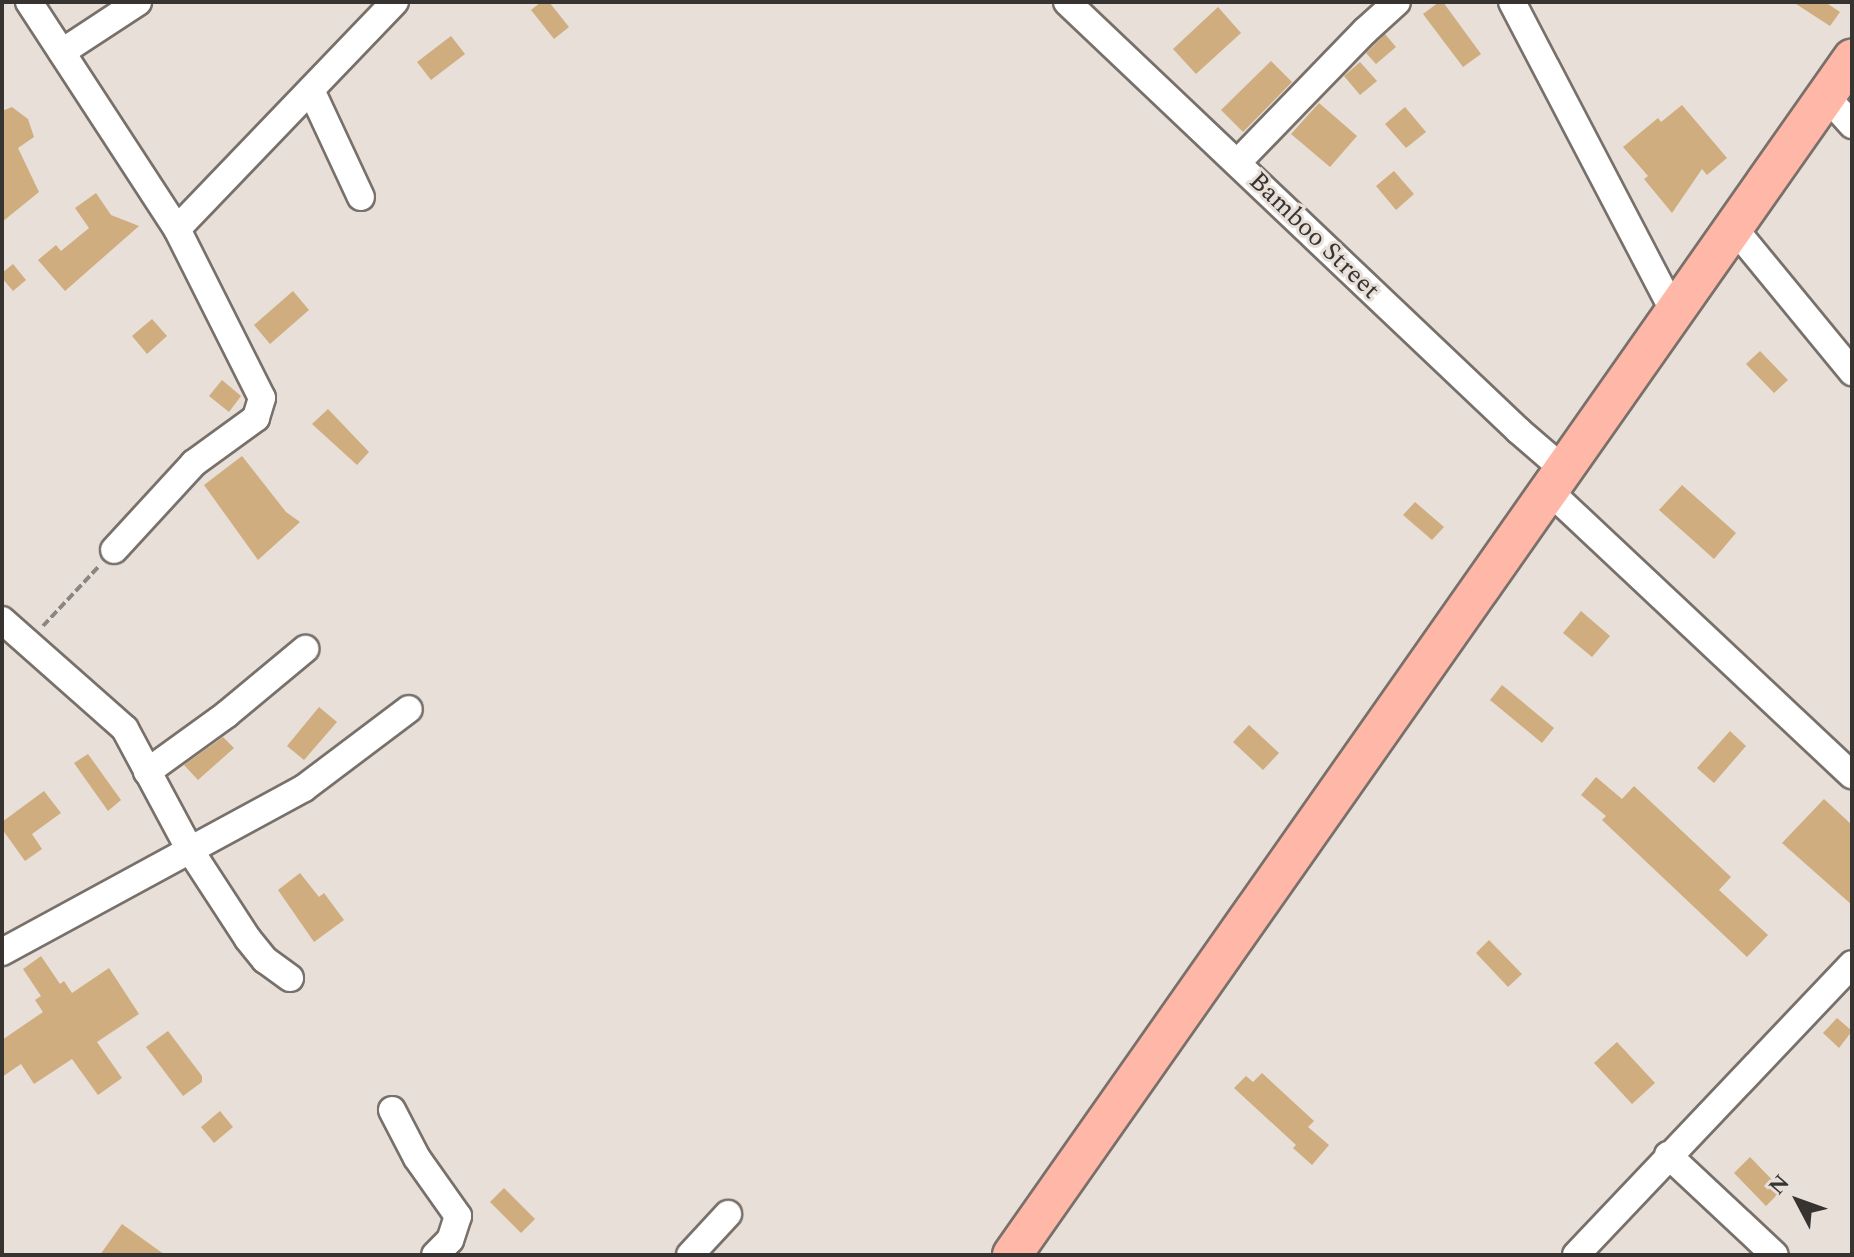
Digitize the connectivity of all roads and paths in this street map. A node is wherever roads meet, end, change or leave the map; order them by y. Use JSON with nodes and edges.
{"nodes":[{"id":1,"x":29,"y":2,"type":"edge"},
{"id":2,"x":138,"y":2,"type":"edge"},
{"id":3,"x":395,"y":2,"type":"edge"},
{"id":4,"x":1067,"y":2,"type":"edge"},
{"id":5,"x":1397,"y":2,"type":"edge"},
{"id":6,"x":1512,"y":2,"type":"edge"},
{"id":7,"x":62,"y":52,"type":"junction"},
{"id":8,"x":1852,"y":59,"type":"edge"},
{"id":9,"x":311,"y":90,"type":"junction"},
{"id":10,"x":1826,"y":96,"type":"junction"},
{"id":11,"x":1852,"y":125,"type":"edge"},
{"id":12,"x":1237,"y":163,"type":"junction"},
{"id":13,"x":361,"y":197,"type":"dead end"},
{"id":14,"x":1733,"y":227,"type":"junction"},
{"id":15,"x":177,"y":229,"type":"junction"},
{"id":16,"x":1673,"y":310,"type":"junction"},
{"id":17,"x":1852,"y":372,"type":"edge"},
{"id":18,"x":1555,"y":479,"type":"junction"},
{"id":19,"x":114,"y":550,"type":"joint"},
{"id":20,"x":2,"y":620,"type":"edge"},
{"id":21,"x":28,"y":642,"type":"junction"},
{"id":22,"x":305,"y":649,"type":"dead end"},
{"id":23,"x":409,"y":709,"type":"dead end"},
{"id":24,"x":147,"y":772,"type":"junction"},
{"id":25,"x":1852,"y":775,"type":"edge"},
{"id":26,"x":190,"y":850,"type":"junction"},
{"id":27,"x":2,"y":952,"type":"edge"},
{"id":28,"x":1852,"y":964,"type":"edge"},
{"id":29,"x":290,"y":978,"type":"dead end"},
{"id":30,"x":392,"y":1110,"type":"dead end"},
{"id":31,"x":1668,"y":1155,"type":"junction"},
{"id":32,"x":728,"y":1214,"type":"dead end"},
{"id":33,"x":435,"y":1255,"type":"edge"},
{"id":34,"x":690,"y":1255,"type":"edge"},
{"id":35,"x":1012,"y":1255,"type":"edge"},
{"id":36,"x":1576,"y":1255,"type":"edge"},
{"id":37,"x":1775,"y":1255,"type":"edge"}],
"edges":[{"from":1,"to":7,"type":"street"},
{"from":2,"to":7,"type":"street"},
{"from":3,"to":9,"type":"street"},
{"from":4,"to":12,"type":"street","name":"Bamboo Street"},
{"from":5,"to":12,"type":"street"},
{"from":6,"to":16,"type":"street"},
{"from":7,"to":15,"type":"street"},
{"from":8,"to":10,"type":"highway"},
{"from":9,"to":13,"type":"street"},
{"from":9,"to":15,"type":"street"},
{"from":10,"to":11,"type":"street"},
{"from":10,"to":14,"type":"highway"},
{"from":12,"to":18,"type":"street","name":"Bamboo Street"},
{"from":14,"to":16,"type":"highway"},
{"from":14,"to":17,"type":"street"},
{"from":15,"to":19,"type":"street"},
{"from":16,"to":18,"type":"highway"},
{"from":18,"to":25,"type":"street","name":"Bamboo Street"},
{"from":18,"to":35,"type":"highway"},
{"from":19,"to":21,"type":"path"},
{"from":20,"to":21,"type":"street"},
{"from":21,"to":24,"type":"street"},
{"from":22,"to":24,"type":"street"},
{"from":23,"to":26,"type":"street"},
{"from":24,"to":26,"type":"street"},
{"from":26,"to":27,"type":"street"},
{"from":26,"to":29,"type":"street"},
{"from":28,"to":31,"type":"street"},
{"from":30,"to":33,"type":"street"},
{"from":31,"to":36,"type":"street"},
{"from":31,"to":37,"type":"street"},
{"from":32,"to":34,"type":"street"}]}
